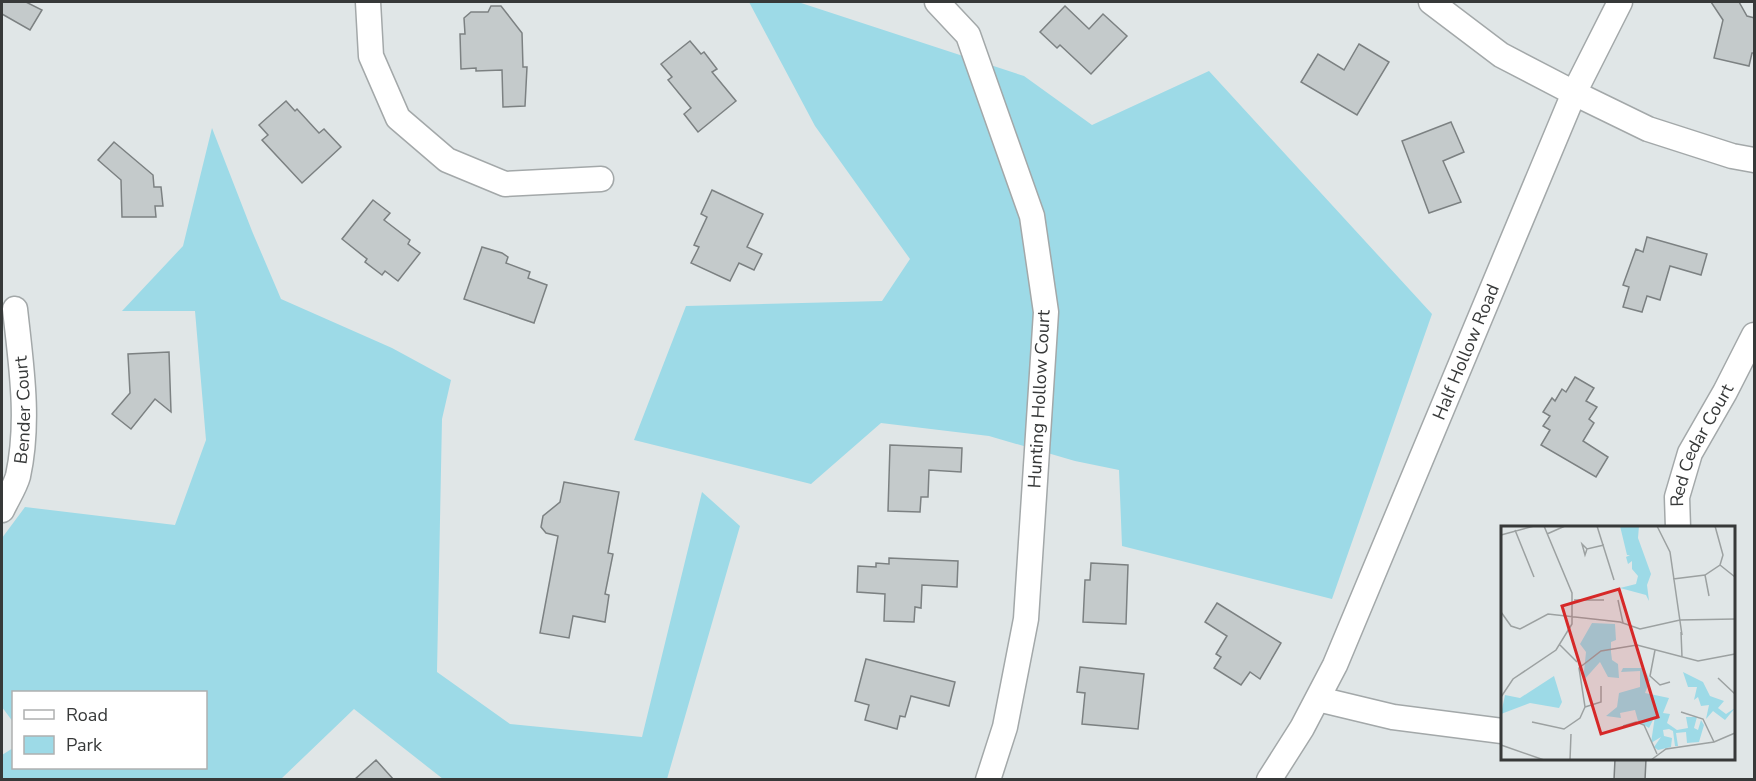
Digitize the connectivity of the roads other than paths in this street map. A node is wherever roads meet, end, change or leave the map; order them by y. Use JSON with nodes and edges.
{"nodes":[{"id":1,"x":368,"y":2,"type":"edge"},
{"id":2,"x":937,"y":2,"type":"edge"},
{"id":3,"x":1431,"y":2,"type":"edge"},
{"id":4,"x":1620,"y":2,"type":"edge"},
{"id":5,"x":1574,"y":93,"type":"junction"},
{"id":6,"x":1755,"y":160,"type":"edge"},
{"id":7,"x":601,"y":179,"type":"dead end"},
{"id":8,"x":15,"y":309,"type":"dead end"},
{"id":9,"x":1755,"y":334,"type":"edge"},
{"id":10,"x":2,"y":510,"type":"edge"},
{"id":11,"x":1678,"y":526,"type":"edge"},
{"id":12,"x":1318,"y":699,"type":"junction"},
{"id":13,"x":1501,"y":731,"type":"edge"},
{"id":14,"x":988,"y":780,"type":"edge"},
{"id":15,"x":1269,"y":780,"type":"edge"}],
"edges":[{"from":1,"to":7,"type":"street"},
{"from":2,"to":14,"type":"street","name":"Hunting Hollow Court"},
{"from":3,"to":5,"type":"street"},
{"from":4,"to":5,"type":"street","name":"Half Hollow Road"},
{"from":5,"to":6,"type":"street"},
{"from":5,"to":12,"type":"street","name":"Half Hollow Road"},
{"from":8,"to":10,"type":"street","name":"Bender Court"},
{"from":9,"to":11,"type":"street","name":"Red Cedar Court"},
{"from":12,"to":13,"type":"street"},
{"from":12,"to":15,"type":"street","name":"Half Hollow Road"}]}
